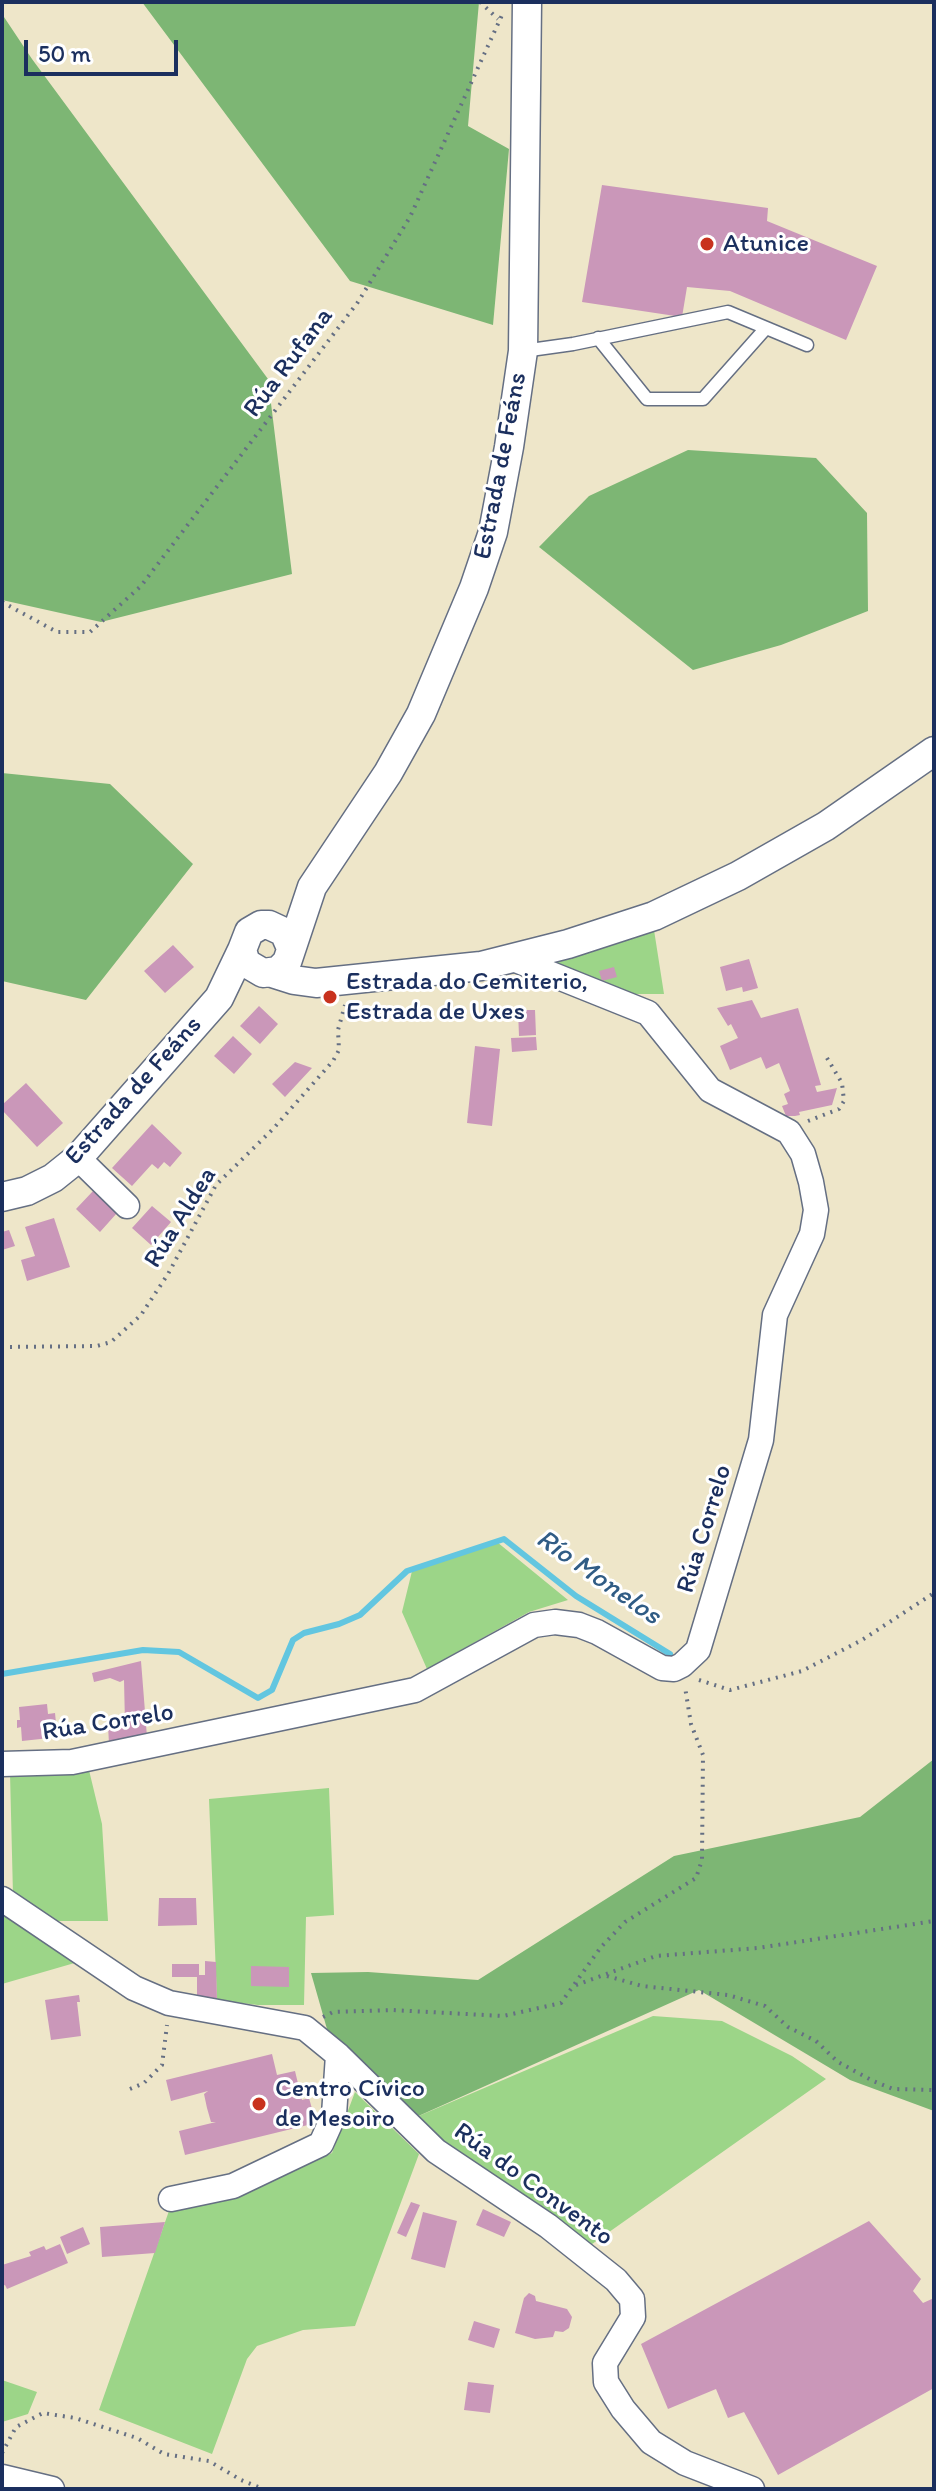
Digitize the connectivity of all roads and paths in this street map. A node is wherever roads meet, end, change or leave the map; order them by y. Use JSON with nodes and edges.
{"nodes":[{"id":1,"x":480,"y":2,"type":"edge"},
{"id":2,"x":518,"y":4,"type":"edge"},
{"id":3,"x":498,"y":19,"type":"junction"},
{"id":4,"x":766,"y":328,"type":"junction"},
{"id":5,"x":598,"y":338,"type":"junction"},
{"id":6,"x":807,"y":345,"type":"dead end"},
{"id":7,"x":523,"y":351,"type":"junction"},
{"id":8,"x":2,"y":602,"type":"edge"},
{"id":9,"x":934,"y":751,"type":"edge"},
{"id":10,"x":312,"y":887,"type":"junction"},
{"id":11,"x":261,"y":925,"type":"junction"},
{"id":12,"x":242,"y":950,"type":"junction"},
{"id":13,"x":511,"y":958,"type":"junction"},
{"id":14,"x":279,"y":963,"type":"junction"},
{"id":15,"x":350,"y":979,"type":"junction"},
{"id":16,"x":219,"y":998,"type":"junction"},
{"id":17,"x":827,"y":1058,"type":"dead end"},
{"id":18,"x":789,"y":1132,"type":"junction"},
{"id":19,"x":78,"y":1158,"type":"junction"},
{"id":20,"x":2,"y":1197,"type":"edge"},
{"id":21,"x":127,"y":1206,"type":"dead end"},
{"id":22,"x":2,"y":1347,"type":"edge"},
{"id":23,"x":934,"y":1593,"type":"edge"},
{"id":24,"x":682,"y":1665,"type":"junction"},
{"id":25,"x":2,"y":1764,"type":"edge"},
{"id":26,"x":2,"y":1899,"type":"edge"},
{"id":27,"x":934,"y":1921,"type":"edge"},
{"id":28,"x":604,"y":1975,"type":"junction"},
{"id":29,"x":575,"y":1986,"type":"junction"},
{"id":30,"x":169,"y":2003,"type":"junction"},
{"id":31,"x":305,"y":2028,"type":"junction"},
{"id":32,"x":338,"y":2055,"type":"junction"},
{"id":33,"x":130,"y":2089,"type":"dead end"},
{"id":34,"x":934,"y":2090,"type":"edge"},
{"id":35,"x":171,"y":2199,"type":"dead end"},
{"id":36,"x":2,"y":2453,"type":"edge"},
{"id":37,"x":2,"y":2477,"type":"edge"},
{"id":38,"x":52,"y":2489,"type":"edge"},
{"id":39,"x":263,"y":2489,"type":"edge"},
{"id":40,"x":752,"y":2489,"type":"edge"}],
"edges":[{"from":1,"to":3,"type":"path"},
{"from":2,"to":3,"type":"path","name":"Rúa Rufana"},
{"from":2,"to":7,"type":"street","name":"Estrada de Feáns"},
{"from":3,"to":8,"type":"path","name":"Rúa Rufana"},
{"from":4,"to":5,"type":"lane"},
{"from":4,"to":5,"type":"lane"},
{"from":4,"to":6,"type":"lane"},
{"from":5,"to":7,"type":"lane"},
{"from":7,"to":10,"type":"street","name":"Estrada de Feáns"},
{"from":9,"to":13,"type":"street"},
{"from":10,"to":11,"type":"street","name":"Estrada de Feáns"},
{"from":10,"to":14,"type":"street","name":"Estrada de Feáns"},
{"from":11,"to":12,"type":"street","name":"Estrada de Feáns"},
{"from":11,"to":14,"type":"street"},
{"from":12,"to":14,"type":"street"},
{"from":12,"to":16,"type":"street","name":"Estrada de Feáns"},
{"from":13,"to":15,"type":"street"},
{"from":13,"to":18,"type":"street"},
{"from":14,"to":15,"type":"street"},
{"from":14,"to":16,"type":"street","name":"Estrada de Feáns"},
{"from":15,"to":22,"type":"path","name":"Rúa Aldea"},
{"from":16,"to":19,"type":"street","name":"Estrada de Feáns"},
{"from":17,"to":18,"type":"path"},
{"from":18,"to":24,"type":"street","name":"Rúa Correlo"},
{"from":19,"to":20,"type":"street","name":"Estrada de Feáns"},
{"from":19,"to":21,"type":"street"},
{"from":23,"to":24,"type":"path"},
{"from":24,"to":25,"type":"street","name":"Rúa Correlo"},
{"from":24,"to":29,"type":"path"},
{"from":26,"to":30,"type":"street","name":"Rúa do Convento"},
{"from":27,"to":28,"type":"path"},
{"from":28,"to":29,"type":"path"},
{"from":28,"to":34,"type":"path"},
{"from":29,"to":31,"type":"path"},
{"from":30,"to":31,"type":"street","name":"Rúa do Convento"},
{"from":30,"to":33,"type":"path"},
{"from":31,"to":32,"type":"street","name":"Rúa do Convento"},
{"from":32,"to":35,"type":"street"},
{"from":32,"to":40,"type":"street","name":"Rúa do Convento"},
{"from":36,"to":39,"type":"path"},
{"from":37,"to":38,"type":"street"}]}
